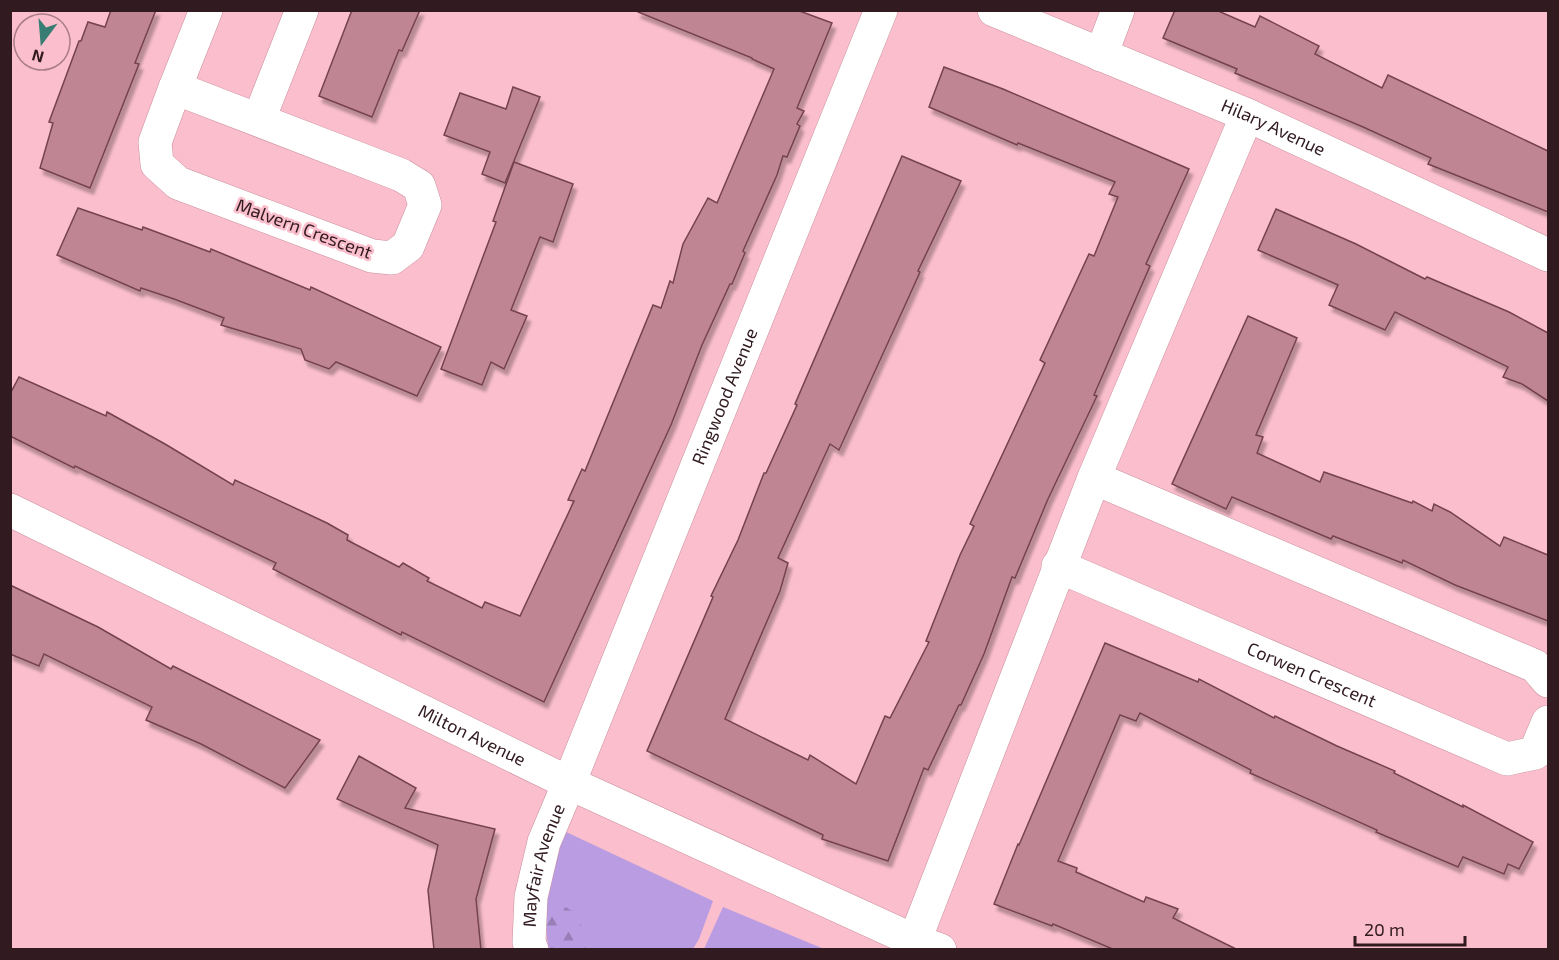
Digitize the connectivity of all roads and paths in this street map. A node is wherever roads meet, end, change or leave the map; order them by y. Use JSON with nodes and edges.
{"nodes":[{"id":1,"x":206,"y":10,"type":"edge"},
{"id":2,"x":302,"y":10,"type":"edge"},
{"id":3,"x":881,"y":10,"type":"edge"},
{"id":4,"x":994,"y":10,"type":"edge"},
{"id":5,"x":1118,"y":10,"type":"edge"},
{"id":6,"x":1101,"y":55,"type":"junction"},
{"id":7,"x":175,"y":88,"type":"junction"},
{"id":8,"x":1247,"y":116,"type":"junction"},
{"id":9,"x":259,"y":119,"type":"junction"},
{"id":10,"x":1548,"y":255,"type":"edge"},
{"id":11,"x":1094,"y":478,"type":"junction"},
{"id":12,"x":10,"y":510,"type":"edge"},
{"id":13,"x":1058,"y":566,"type":"junction"},
{"id":14,"x":1548,"y":681,"type":"edge"},
{"id":15,"x":1548,"y":722,"type":"edge"},
{"id":16,"x":569,"y":783,"type":"junction"},
{"id":17,"x":922,"y":947,"type":"edge"},
{"id":18,"x":532,"y":950,"type":"edge"}],
"edges":[{"from":1,"to":7,"type":"street","name":"Malvern Crescent"},
{"from":2,"to":9,"type":"street"},
{"from":3,"to":16,"type":"street","name":"Ringwood Avenue"},
{"from":4,"to":6,"type":"street","name":"Hilary Avenue"},
{"from":5,"to":6,"type":"street"},
{"from":6,"to":8,"type":"street","name":"Hilary Avenue"},
{"from":7,"to":9,"type":"street","name":"Malvern Crescent"},
{"from":7,"to":9,"type":"street","name":"Malvern Crescent"},
{"from":8,"to":10,"type":"street","name":"Hilary Avenue"},
{"from":8,"to":11,"type":"street"},
{"from":11,"to":13,"type":"street"},
{"from":11,"to":14,"type":"street"},
{"from":12,"to":16,"type":"street","name":"Milton Avenue"},
{"from":13,"to":15,"type":"street","name":"Corwen Crescent"},
{"from":13,"to":17,"type":"street"},
{"from":16,"to":17,"type":"street","name":"Milton Avenue"},
{"from":16,"to":18,"type":"street","name":"Mayfair Avenue"}]}
